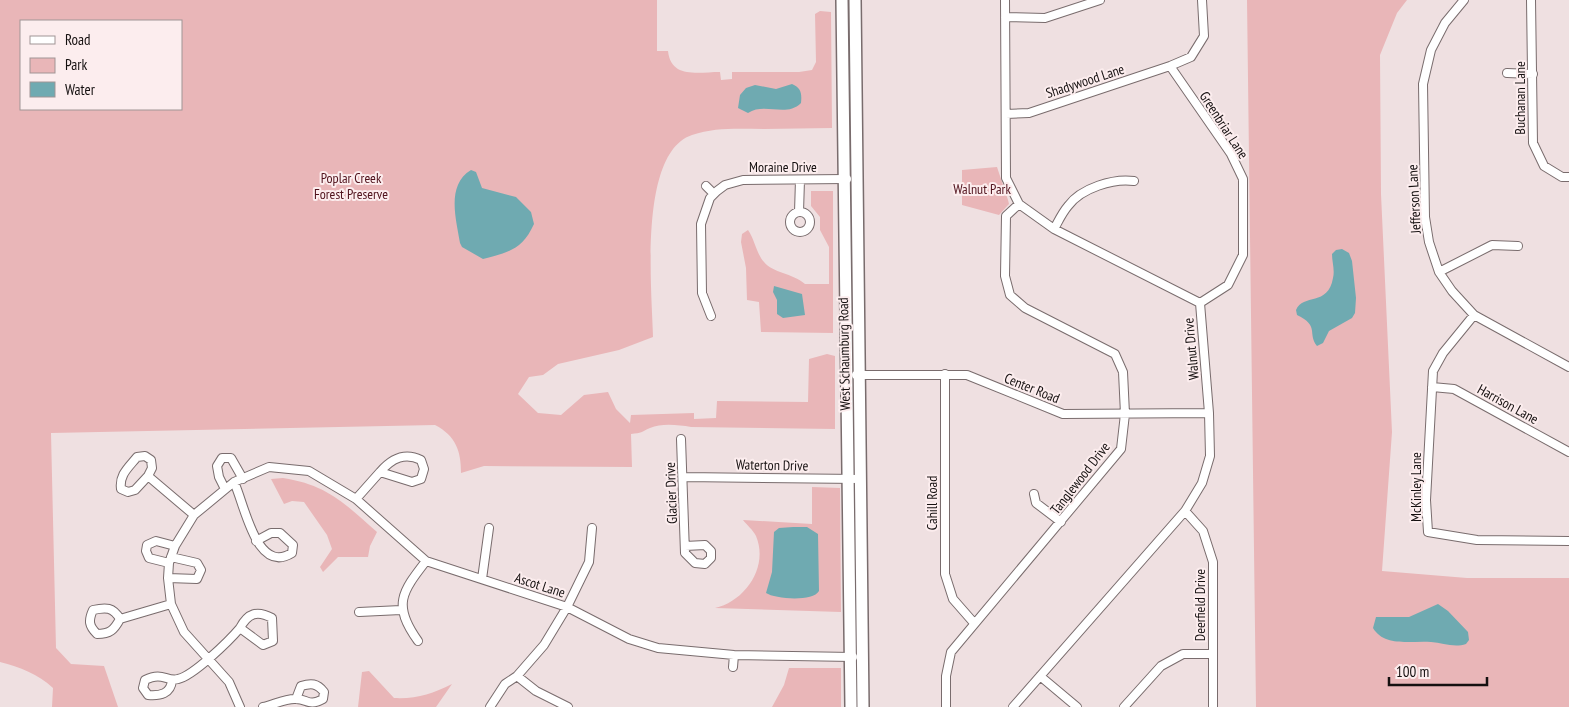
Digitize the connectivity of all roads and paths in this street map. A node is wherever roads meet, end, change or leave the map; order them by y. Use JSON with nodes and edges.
{"nodes":[{"id":1,"x":842,"y":0,"type":"edge"},
{"id":2,"x":855,"y":0,"type":"edge"},
{"id":3,"x":1005,"y":0,"type":"edge"},
{"id":4,"x":1100,"y":0,"type":"edge"},
{"id":5,"x":1202,"y":0,"type":"edge"},
{"id":6,"x":1464,"y":0,"type":"edge"},
{"id":7,"x":1531,"y":0,"type":"edge"},
{"id":8,"x":1005,"y":18,"type":"junction"},
{"id":9,"x":1170,"y":66,"type":"junction"},
{"id":10,"x":1507,"y":73,"type":"dead end"},
{"id":11,"x":1533,"y":74,"type":"junction"},
{"id":12,"x":1006,"y":114,"type":"junction"},
{"id":13,"x":1569,"y":177,"type":"edge"},
{"id":14,"x":857,"y":179,"type":"junction"},
{"id":15,"x":800,"y":180,"type":"junction"},
{"id":16,"x":845,"y":180,"type":"junction"},
{"id":17,"x":1134,"y":181,"type":"dead end"},
{"id":18,"x":706,"y":186,"type":"dead end"},
{"id":19,"x":714,"y":194,"type":"junction"},
{"id":20,"x":1019,"y":204,"type":"junction"},
{"id":21,"x":799,"y":212,"type":"dead end"},
{"id":22,"x":1054,"y":229,"type":"junction"},
{"id":23,"x":1518,"y":246,"type":"dead end"},
{"id":24,"x":1439,"y":272,"type":"junction"},
{"id":25,"x":1200,"y":303,"type":"junction"},
{"id":26,"x":1474,"y":315,"type":"junction"},
{"id":27,"x":711,"y":316,"type":"dead end"},
{"id":28,"x":1569,"y":367,"type":"edge"},
{"id":29,"x":945,"y":374,"type":"junction"},
{"id":30,"x":847,"y":375,"type":"junction"},
{"id":31,"x":859,"y":375,"type":"junction"},
{"id":32,"x":1432,"y":387,"type":"junction"},
{"id":33,"x":1209,"y":413,"type":"junction"},
{"id":34,"x":1124,"y":414,"type":"junction"},
{"id":35,"x":681,"y":439,"type":"dead end"},
{"id":36,"x":1569,"y":452,"type":"edge"},
{"id":37,"x":380,"y":472,"type":"junction"},
{"id":38,"x":148,"y":476,"type":"junction"},
{"id":39,"x":684,"y":477,"type":"junction"},
{"id":40,"x":848,"y":478,"type":"junction"},
{"id":41,"x":860,"y":478,"type":"junction"},
{"id":42,"x":243,"y":479,"type":"junction"},
{"id":43,"x":234,"y":482,"type":"junction"},
{"id":44,"x":226,"y":490,"type":"junction"},
{"id":45,"x":1034,"y":494,"type":"dead end"},
{"id":46,"x":356,"y":499,"type":"junction"},
{"id":47,"x":1185,"y":511,"type":"junction"},
{"id":48,"x":194,"y":515,"type":"junction"},
{"id":49,"x":1061,"y":522,"type":"junction"},
{"id":50,"x":489,"y":528,"type":"dead end"},
{"id":51,"x":592,"y":528,"type":"dead end"},
{"id":52,"x":256,"y":541,"type":"junction"},
{"id":53,"x":1569,"y":541,"type":"edge"},
{"id":54,"x":175,"y":546,"type":"junction"},
{"id":55,"x":685,"y":546,"type":"dead end"},
{"id":56,"x":170,"y":560,"type":"junction"},
{"id":57,"x":426,"y":560,"type":"junction"},
{"id":58,"x":168,"y":578,"type":"junction"},
{"id":59,"x":482,"y":579,"type":"junction"},
{"id":60,"x":171,"y":604,"type":"junction"},
{"id":61,"x":567,"y":607,"type":"junction"},
{"id":62,"x":402,"y":610,"type":"junction"},
{"id":63,"x":359,"y":612,"type":"dead end"},
{"id":64,"x":120,"y":619,"type":"dead end"},
{"id":65,"x":974,"y":623,"type":"junction"},
{"id":66,"x":240,"y":628,"type":"junction"},
{"id":67,"x":418,"y":641,"type":"dead end"},
{"id":68,"x":1212,"y":654,"type":"junction"},
{"id":69,"x":734,"y":655,"type":"junction"},
{"id":70,"x":850,"y":657,"type":"junction"},
{"id":71,"x":862,"y":657,"type":"junction"},
{"id":72,"x":208,"y":659,"type":"junction"},
{"id":73,"x":733,"y":667,"type":"dead end"},
{"id":74,"x":517,"y":676,"type":"junction"},
{"id":75,"x":1040,"y":676,"type":"junction"},
{"id":76,"x":172,"y":680,"type":"dead end"},
{"id":77,"x":296,"y":699,"type":"dead end"},
{"id":78,"x":240,"y":707,"type":"edge"},
{"id":79,"x":264,"y":707,"type":"edge"},
{"id":80,"x":490,"y":707,"type":"edge"},
{"id":81,"x":568,"y":707,"type":"edge"},
{"id":82,"x":851,"y":707,"type":"edge"},
{"id":83,"x":863,"y":707,"type":"edge"},
{"id":84,"x":946,"y":707,"type":"edge"},
{"id":85,"x":1013,"y":707,"type":"edge"},
{"id":86,"x":1077,"y":707,"type":"edge"},
{"id":87,"x":1124,"y":707,"type":"edge"},
{"id":88,"x":1213,"y":707,"type":"edge"}],
"edges":[{"from":1,"to":16,"type":"main road","name":"West Schaumburg Road"},
{"from":2,"to":14,"type":"main road","name":"West Schaumburg Road"},
{"from":3,"to":8,"type":"street","name":"Walnut Drive"},
{"from":4,"to":8,"type":"street"},
{"from":5,"to":9,"type":"street","name":"Shadywood Lane"},
{"from":6,"to":24,"type":"street","name":"Jefferson Lane"},
{"from":7,"to":11,"type":"street","name":"Buchanan Lane"},
{"from":8,"to":12,"type":"street","name":"Walnut Drive"},
{"from":9,"to":12,"type":"street","name":"Shadywood Lane"},
{"from":9,"to":25,"type":"street","name":"Greenbriar Lane"},
{"from":10,"to":11,"type":"street"},
{"from":11,"to":13,"type":"street","name":"Buchanan Lane"},
{"from":12,"to":20,"type":"street","name":"Walnut Drive"},
{"from":14,"to":16,"type":"street","name":"Moraine Drive"},
{"from":14,"to":31,"type":"main road","name":"West Schaumburg Road"},
{"from":15,"to":16,"type":"street","name":"Moraine Drive"},
{"from":15,"to":19,"type":"street","name":"Moraine Drive"},
{"from":15,"to":21,"type":"street"},
{"from":16,"to":30,"type":"main road","name":"West Schaumburg Road"},
{"from":17,"to":22,"type":"street"},
{"from":18,"to":19,"type":"street"},
{"from":19,"to":27,"type":"street"},
{"from":20,"to":22,"type":"street","name":"Walnut Drive"},
{"from":20,"to":34,"type":"street","name":"Tanglewood Drive"},
{"from":22,"to":25,"type":"street","name":"Walnut Drive"},
{"from":23,"to":24,"type":"street"},
{"from":24,"to":26,"type":"street","name":"Jefferson Lane"},
{"from":25,"to":33,"type":"street","name":"Walnut Drive"},
{"from":26,"to":28,"type":"street","name":"Jefferson Lane"},
{"from":26,"to":32,"type":"street","name":"McKinley Lane"},
{"from":29,"to":31,"type":"street","name":"Center Road"},
{"from":29,"to":34,"type":"street","name":"Center Road"},
{"from":29,"to":65,"type":"street","name":"Cahill Road"},
{"from":30,"to":31,"type":"street","name":"Center Road"},
{"from":30,"to":40,"type":"main road","name":"West Schaumburg Road"},
{"from":31,"to":41,"type":"main road","name":"West Schaumburg Road"},
{"from":32,"to":36,"type":"street","name":"Harrison Lane"},
{"from":32,"to":53,"type":"street","name":"McKinley Lane"},
{"from":33,"to":34,"type":"street","name":"Center Road"},
{"from":33,"to":47,"type":"street","name":"Walnut Drive"},
{"from":34,"to":49,"type":"street","name":"Tanglewood Drive"},
{"from":35,"to":39,"type":"street","name":"Glacier Drive"},
{"from":37,"to":37,"type":"street"},
{"from":37,"to":46,"type":"street"},
{"from":38,"to":38,"type":"street"},
{"from":38,"to":48,"type":"street"},
{"from":39,"to":40,"type":"street","name":"Waterton Drive"},
{"from":39,"to":55,"type":"street","name":"Glacier Drive"},
{"from":40,"to":41,"type":"street","name":"Waterton Drive"},
{"from":40,"to":70,"type":"main road","name":"West Schaumburg Road"},
{"from":41,"to":71,"type":"main road","name":"West Schaumburg Road"},
{"from":42,"to":43,"type":"street","name":"Ascot Lane"},
{"from":42,"to":44,"type":"street"},
{"from":42,"to":46,"type":"street","name":"Ascot Lane"},
{"from":43,"to":44,"type":"street","name":"Ascot Lane"},
{"from":43,"to":52,"type":"street"},
{"from":44,"to":48,"type":"street","name":"Ascot Lane"},
{"from":45,"to":49,"type":"street"},
{"from":46,"to":57,"type":"street","name":"Ascot Lane"},
{"from":47,"to":68,"type":"street","name":"Deerfield Drive"},
{"from":47,"to":75,"type":"street","name":"Walnut Drive"},
{"from":48,"to":54,"type":"street","name":"Ascot Lane"},
{"from":49,"to":65,"type":"street","name":"Tanglewood Drive"},
{"from":50,"to":59,"type":"street"},
{"from":51,"to":61,"type":"street"},
{"from":52,"to":52,"type":"street"},
{"from":54,"to":56,"type":"street","name":"Ascot Lane"},
{"from":54,"to":56,"type":"street"},
{"from":56,"to":58,"type":"street","name":"Ascot Lane"},
{"from":56,"to":58,"type":"street"},
{"from":57,"to":59,"type":"street","name":"Ascot Lane"},
{"from":57,"to":62,"type":"street"},
{"from":58,"to":60,"type":"street","name":"Ascot Lane"},
{"from":59,"to":61,"type":"street","name":"Ascot Lane"},
{"from":60,"to":64,"type":"street"},
{"from":60,"to":72,"type":"street","name":"Ascot Lane"},
{"from":61,"to":69,"type":"street","name":"Ascot Lane"},
{"from":61,"to":74,"type":"street"},
{"from":62,"to":63,"type":"street"},
{"from":62,"to":67,"type":"street"},
{"from":65,"to":84,"type":"street","name":"Tanglewood Drive"},
{"from":66,"to":66,"type":"street"},
{"from":66,"to":72,"type":"street"},
{"from":68,"to":87,"type":"street"},
{"from":68,"to":88,"type":"street","name":"Deerfield Drive"},
{"from":69,"to":70,"type":"street","name":"Ascot Lane"},
{"from":69,"to":73,"type":"street"},
{"from":70,"to":71,"type":"street","name":"Ascot Lane"},
{"from":70,"to":82,"type":"main road","name":"West Schaumburg Road"},
{"from":71,"to":83,"type":"main road","name":"West Schaumburg Road"},
{"from":72,"to":76,"type":"street"},
{"from":72,"to":78,"type":"street","name":"Ascot Lane"},
{"from":74,"to":80,"type":"street"},
{"from":74,"to":81,"type":"street"},
{"from":75,"to":85,"type":"street","name":"Walnut Drive"},
{"from":75,"to":86,"type":"street"},
{"from":77,"to":79,"type":"street"}]}
